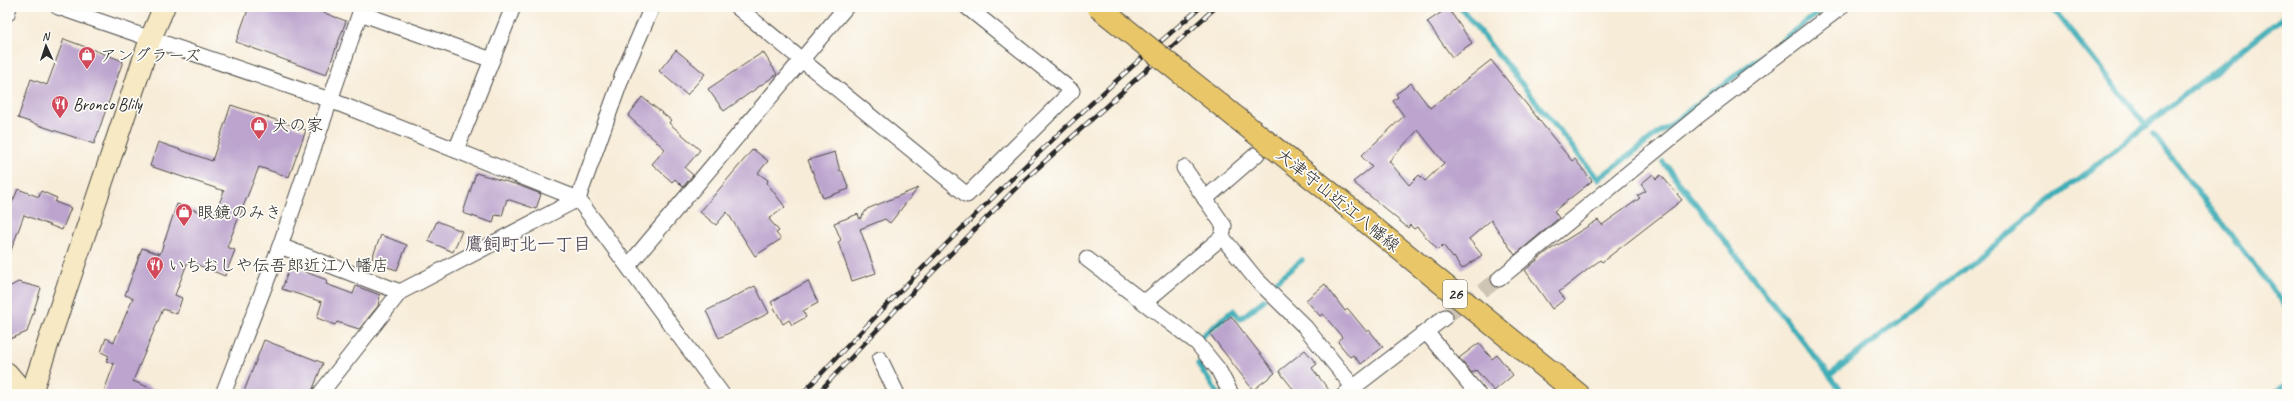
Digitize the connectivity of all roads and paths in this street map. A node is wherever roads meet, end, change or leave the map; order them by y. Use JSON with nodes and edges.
{"nodes":[{"id":1,"x":9,"y":7,"type":"edge"},
{"id":2,"x":58,"y":7,"type":"edge"},
{"id":3,"x":164,"y":7,"type":"edge"},
{"id":4,"x":514,"y":7,"type":"edge"},
{"id":5,"x":652,"y":7,"type":"edge"},
{"id":6,"x":737,"y":7,"type":"edge"},
{"id":7,"x":846,"y":7,"type":"edge"},
{"id":8,"x":966,"y":7,"type":"edge"},
{"id":9,"x":1098,"y":7,"type":"edge"},
{"id":10,"x":1841,"y":7,"type":"edge"},
{"id":11,"x":361,"y":10,"type":"edge"},
{"id":12,"x":7,"y":14,"type":"edge"},
{"id":13,"x":150,"y":40,"type":"junction"},
{"id":14,"x":492,"y":60,"type":"junction"},
{"id":15,"x":801,"y":61,"type":"junction"},
{"id":16,"x":330,"y":100,"type":"junction"},
{"id":17,"x":456,"y":150,"type":"junction"},
{"id":18,"x":1257,"y":154,"type":"dead end"},
{"id":19,"x":1184,"y":168,"type":"dead end"},
{"id":20,"x":578,"y":198,"type":"junction"},
{"id":21,"x":1205,"y":199,"type":"junction"},
{"id":22,"x":1222,"y":237,"type":"junction"},
{"id":23,"x":280,"y":246,"type":"junction"},
{"id":24,"x":1087,"y":259,"type":"dead end"},
{"id":25,"x":629,"y":265,"type":"junction"},
{"id":26,"x":1499,"y":279,"type":"tunnel mouth"},
{"id":27,"x":400,"y":292,"type":"junction"},
{"id":28,"x":1145,"y":302,"type":"junction"},
{"id":29,"x":1444,"y":317,"type":"tunnel mouth"},
{"id":30,"x":1426,"y":332,"type":"junction"},
{"id":31,"x":880,"y":359,"type":"dead end"},
{"id":32,"x":7,"y":373,"type":"edge"},
{"id":33,"x":1349,"y":391,"type":"edge"},
{"id":34,"x":25,"y":394,"type":"edge"},
{"id":35,"x":31,"y":394,"type":"edge"},
{"id":36,"x":224,"y":394,"type":"edge"},
{"id":37,"x":320,"y":394,"type":"edge"},
{"id":38,"x":722,"y":394,"type":"edge"},
{"id":39,"x":897,"y":394,"type":"edge"},
{"id":40,"x":1231,"y":394,"type":"edge"},
{"id":41,"x":1478,"y":394,"type":"edge"},
{"id":42,"x":1578,"y":394,"type":"edge"}],
"edges":[{"from":1,"to":12,"type":"street"},
{"from":2,"to":13,"type":"street"},
{"from":3,"to":13,"type":"street"},
{"from":4,"to":14,"type":"street"},
{"from":5,"to":20,"type":"street"},
{"from":6,"to":15,"type":"street"},
{"from":7,"to":15,"type":"street"},
{"from":8,"to":15,"type":"street"},
{"from":9,"to":42,"type":"main road","name":"大津守山近江八幡線","number":"26","bridge":true},
{"from":10,"to":26,"type":"street"},
{"from":11,"to":14,"type":"street"},
{"from":11,"to":16,"type":"street"},
{"from":13,"to":16,"type":"street"},
{"from":13,"to":35,"type":"street"},
{"from":14,"to":17,"type":"street"},
{"from":15,"to":25,"type":"street"},
{"from":16,"to":17,"type":"street"},
{"from":16,"to":23,"type":"street"},
{"from":17,"to":20,"type":"street"},
{"from":18,"to":21,"type":"street"},
{"from":19,"to":21,"type":"street"},
{"from":20,"to":25,"type":"street"},
{"from":20,"to":27,"type":"street"},
{"from":21,"to":22,"type":"street"},
{"from":22,"to":28,"type":"street"},
{"from":22,"to":33,"type":"street"},
{"from":23,"to":27,"type":"street"},
{"from":23,"to":36,"type":"street"},
{"from":24,"to":28,"type":"street"},
{"from":25,"to":38,"type":"street"},
{"from":27,"to":37,"type":"street"},
{"from":28,"to":40,"type":"street"},
{"from":29,"to":30,"type":"street"},
{"from":30,"to":33,"type":"street"},
{"from":30,"to":41,"type":"street"},
{"from":31,"to":39,"type":"street"},
{"from":32,"to":34,"type":"street"}]}
